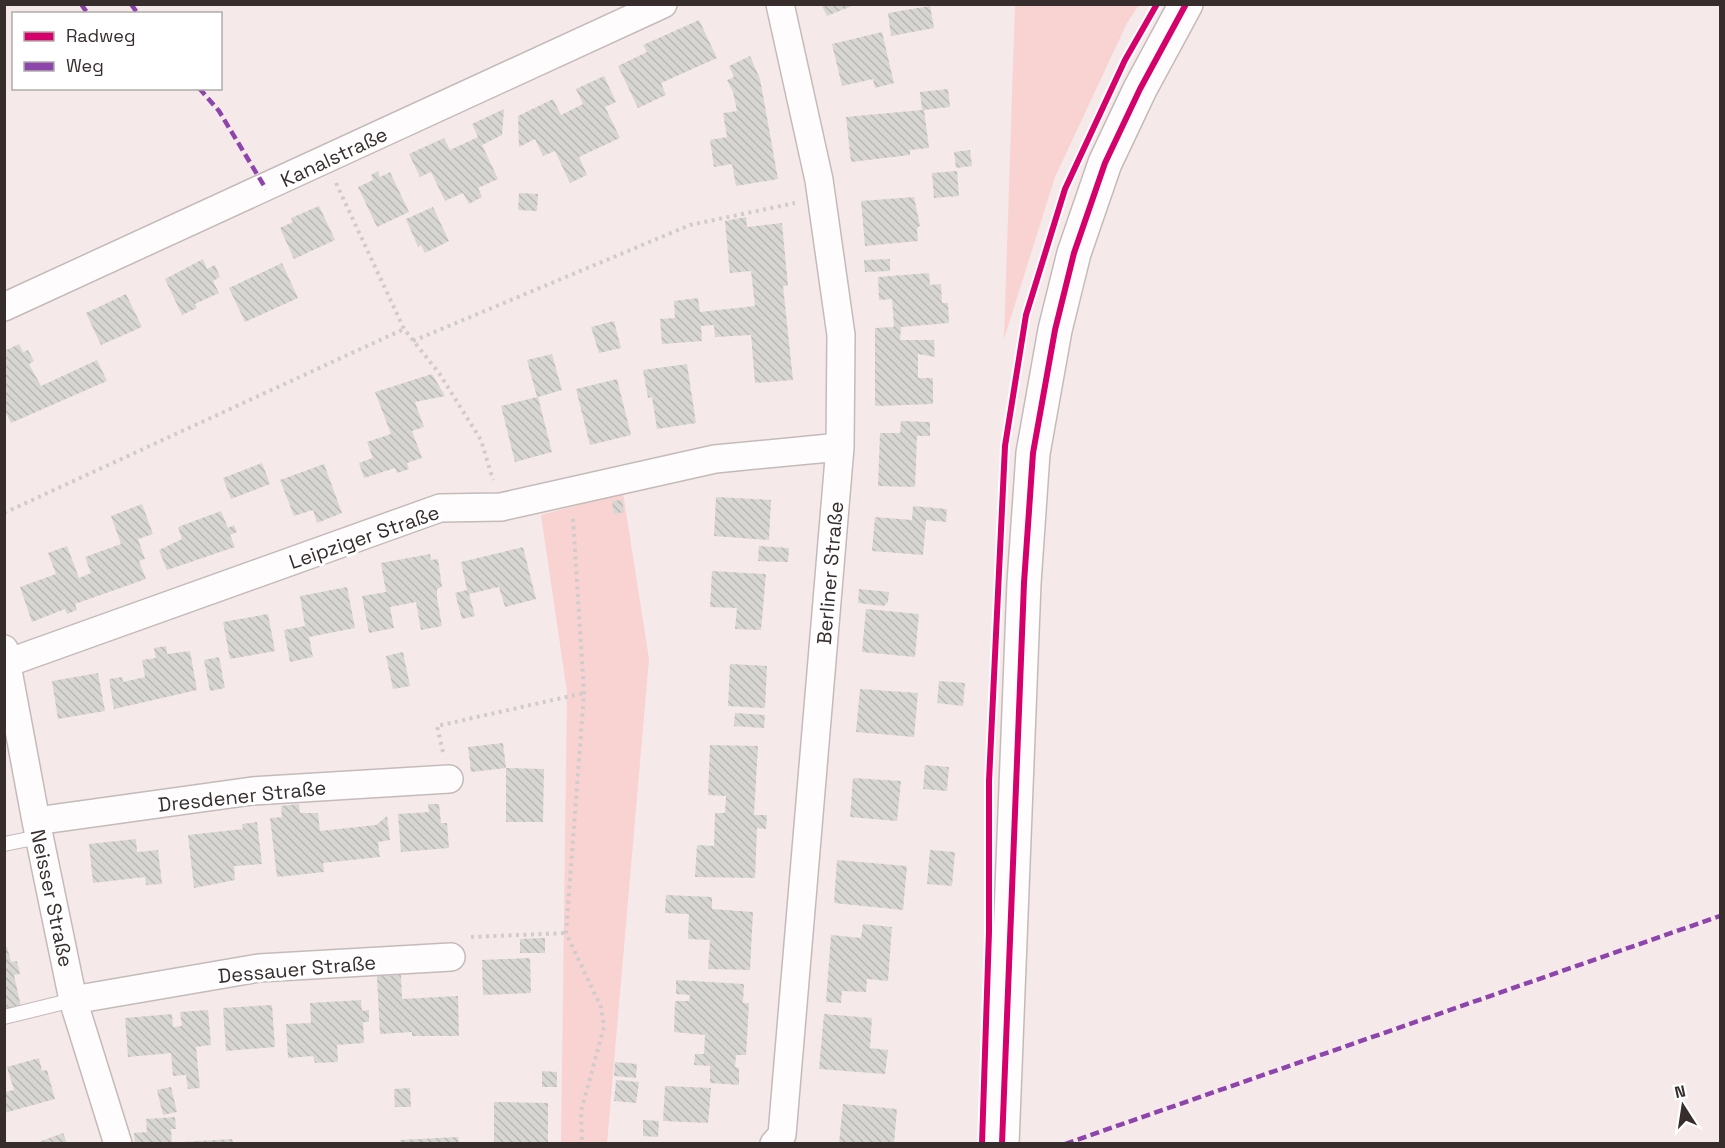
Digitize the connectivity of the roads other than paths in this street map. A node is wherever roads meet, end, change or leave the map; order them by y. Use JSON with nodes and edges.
{"nodes":[{"id":1,"x":663,"y":4,"type":"edge"},
{"id":2,"x":780,"y":4,"type":"edge"},
{"id":3,"x":1186,"y":4,"type":"edge"},
{"id":4,"x":4,"y":307,"type":"edge"},
{"id":5,"x":840,"y":447,"type":"junction"},
{"id":6,"x":6,"y":656,"type":"edge"},
{"id":7,"x":449,"y":779,"type":"road end"},
{"id":8,"x":37,"y":829,"type":"junction"},
{"id":9,"x":4,"y":844,"type":"edge"},
{"id":10,"x":451,"y":957,"type":"road end"},
{"id":11,"x":73,"y":1000,"type":"junction"},
{"id":12,"x":4,"y":1017,"type":"edge"},
{"id":13,"x":118,"y":1143,"type":"edge"},
{"id":14,"x":774,"y":1143,"type":"edge"},
{"id":15,"x":1002,"y":1143,"type":"edge"}],
"edges":[{"from":1,"to":4,"type":"street","name":"Kanalstraße"},
{"from":2,"to":5,"type":"street","name":"Berliner Straße"},
{"from":3,"to":15,"type":"street"},
{"from":5,"to":6,"type":"street","name":"Leipziger Straße"},
{"from":5,"to":14,"type":"street","name":"Berliner Straße"},
{"from":6,"to":8,"type":"street","name":"Neisser Straße"},
{"from":7,"to":8,"type":"street","name":"Dresdener Straße"},
{"from":8,"to":9,"type":"lane"},
{"from":8,"to":11,"type":"street","name":"Neisser Straße"},
{"from":10,"to":11,"type":"street","name":"Dessauer Straße"},
{"from":11,"to":12,"type":"lane"},
{"from":11,"to":13,"type":"street","name":"Neisser Straße"}]}
